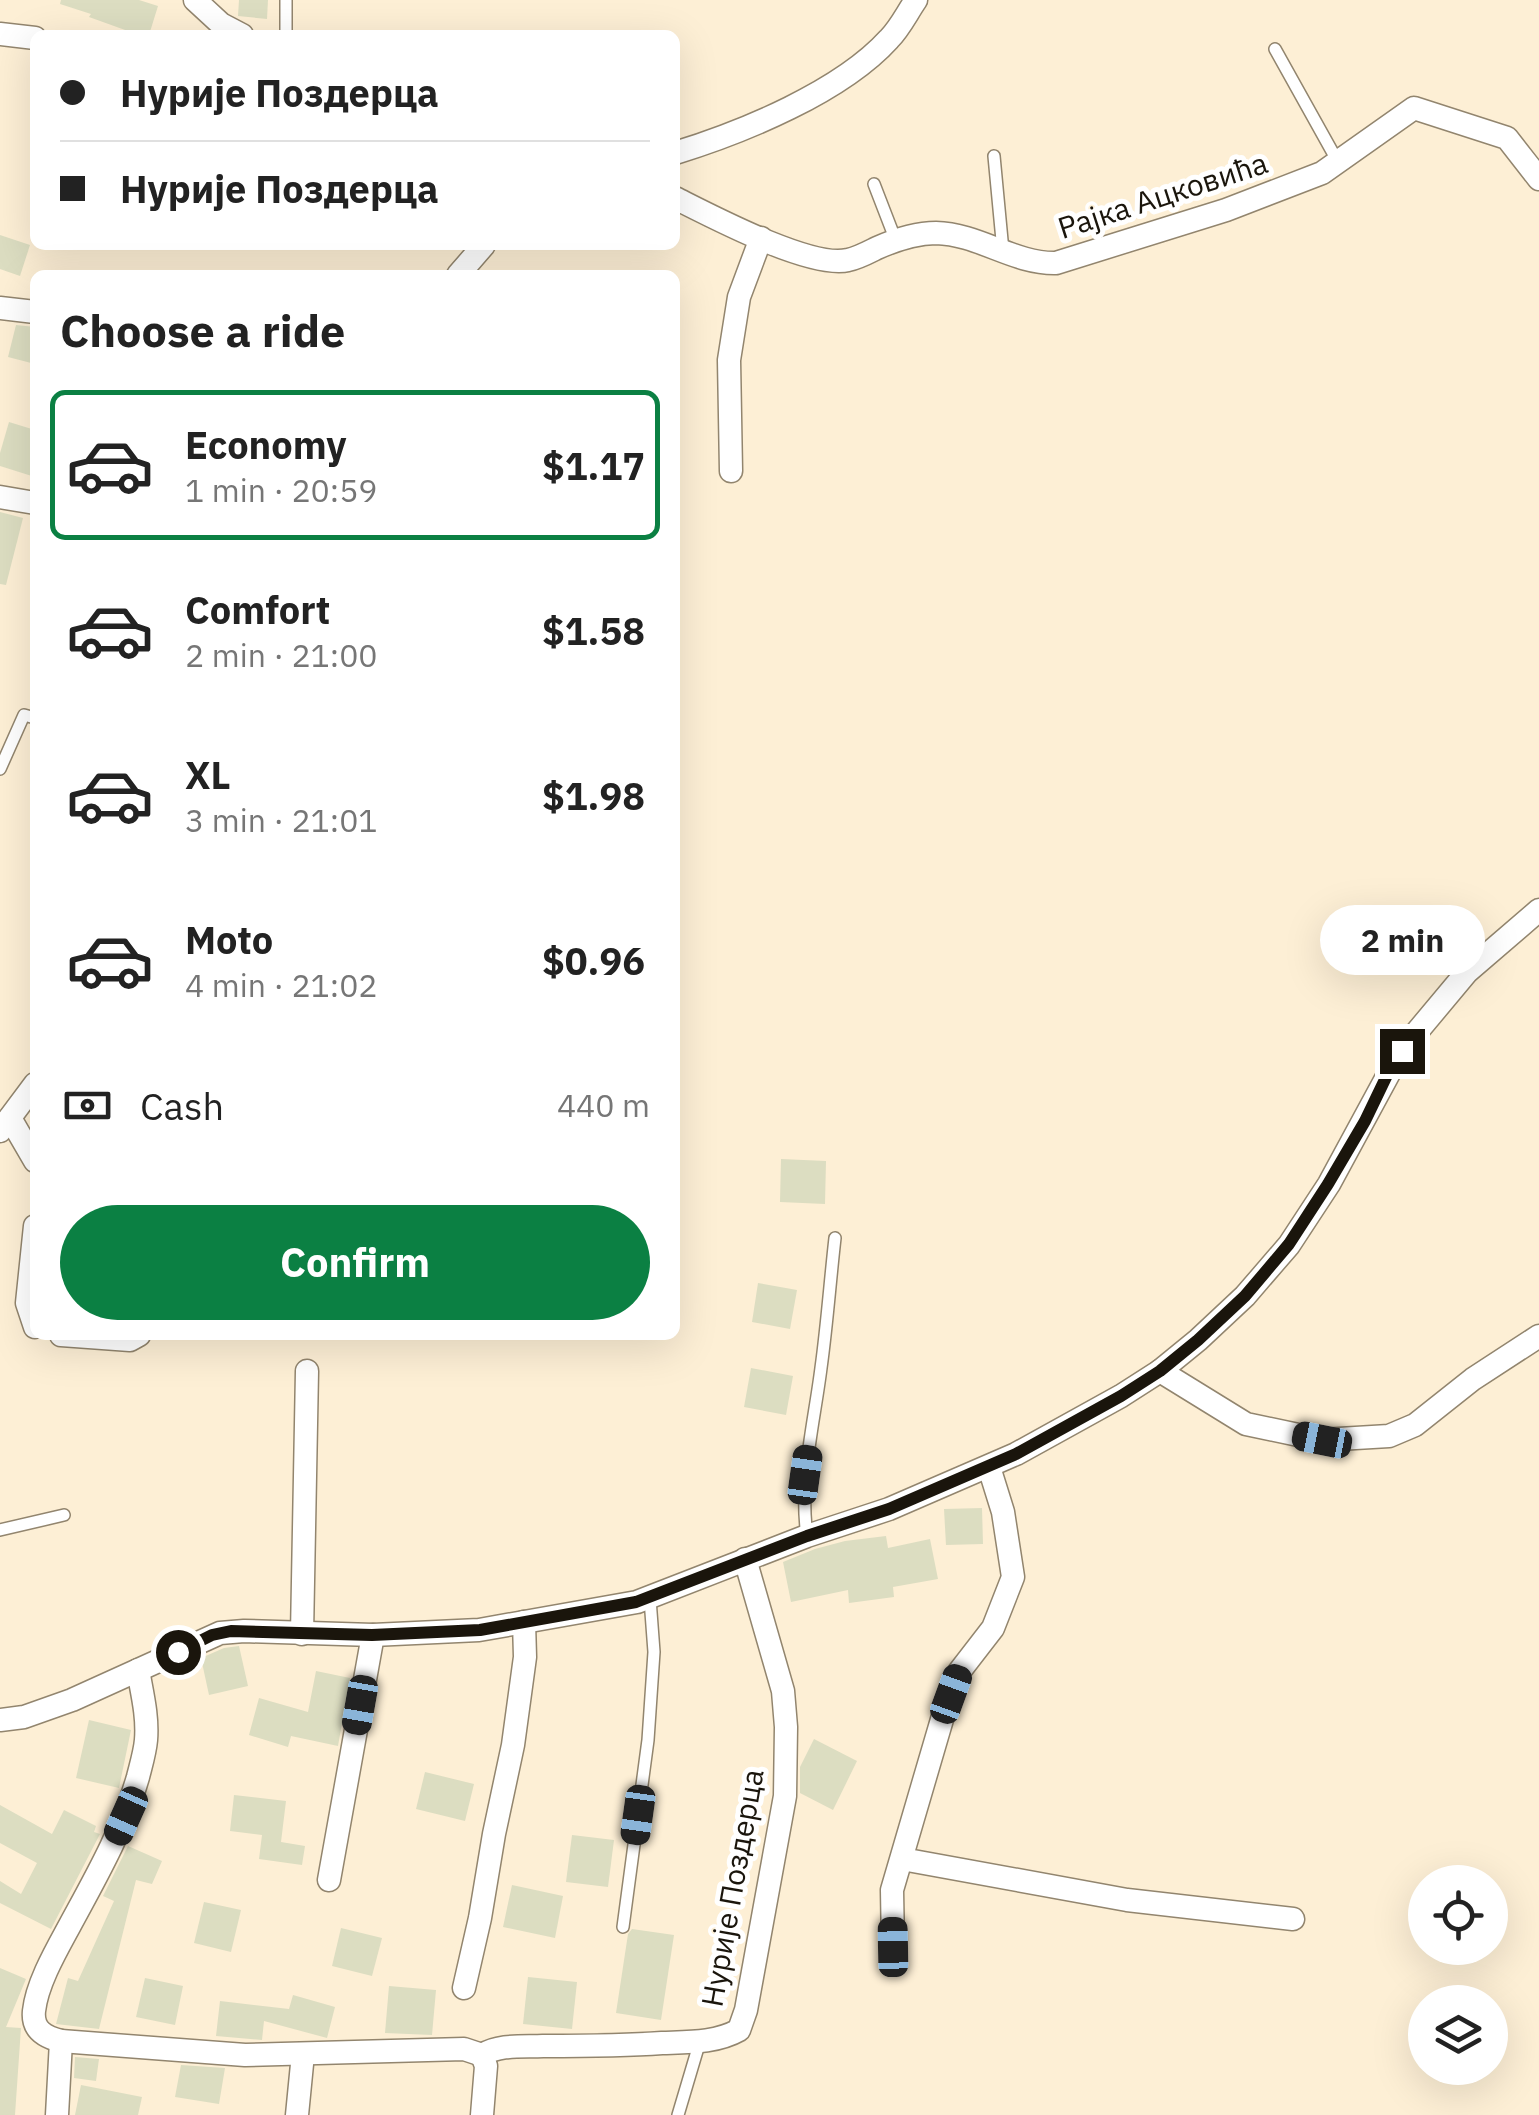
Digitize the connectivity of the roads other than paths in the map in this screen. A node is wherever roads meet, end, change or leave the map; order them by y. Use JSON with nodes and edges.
{"nodes":[{"id":1,"x":194,"y":0,"type":"edge"},
{"id":2,"x":286,"y":0,"type":"edge"},
{"id":3,"x":916,"y":0,"type":"edge"},
{"id":4,"x":232,"y":30,"type":"edge"},
{"id":5,"x":286,"y":30,"type":"edge"},
{"id":6,"x":0,"y":34,"type":"edge"},
{"id":7,"x":30,"y":37,"type":"edge"},
{"id":8,"x":1275,"y":49,"type":"dead end"},
{"id":9,"x":680,"y":150,"type":"edge"},
{"id":10,"x":994,"y":156,"type":"dead end"},
{"id":11,"x":1338,"y":162,"type":"junction"},
{"id":12,"x":1539,"y":179,"type":"edge"},
{"id":13,"x":874,"y":184,"type":"dead end"},
{"id":14,"x":680,"y":200,"type":"edge"},
{"id":15,"x":761,"y":238,"type":"junction"},
{"id":16,"x":896,"y":241,"type":"junction"},
{"id":17,"x":1004,"y":251,"type":"junction"},
{"id":18,"x":0,"y":308,"type":"edge"},
{"id":19,"x":30,"y":311,"type":"edge"},
{"id":20,"x":731,"y":471,"type":"dead end"},
{"id":21,"x":0,"y":498,"type":"edge"},
{"id":22,"x":30,"y":502,"type":"edge"},
{"id":23,"x":30,"y":717,"type":"edge"},
{"id":24,"x":0,"y":770,"type":"edge"},
{"id":25,"x":1539,"y":910,"type":"edge"},
{"id":26,"x":30,"y":1091,"type":"edge"},
{"id":27,"x":5,"y":1124,"type":"edge"},
{"id":28,"x":30,"y":1155,"type":"edge"},
{"id":29,"x":835,"y":1238,"type":"dead end"},
{"id":30,"x":30,"y":1269,"type":"edge"},
{"id":31,"x":30,"y":1314,"type":"edge"},
{"id":32,"x":1539,"y":1336,"type":"edge"},
{"id":33,"x":1160,"y":1371,"type":"junction"},
{"id":34,"x":307,"y":1372,"type":"dead end"},
{"id":35,"x":988,"y":1467,"type":"junction"},
{"id":36,"x":64,"y":1515,"type":"dead end"},
{"id":37,"x":0,"y":1530,"type":"edge"},
{"id":38,"x":807,"y":1536,"type":"junction"},
{"id":39,"x":745,"y":1560,"type":"junction"},
{"id":40,"x":650,"y":1599,"type":"junction"},
{"id":41,"x":524,"y":1622,"type":"junction"},
{"id":42,"x":302,"y":1634,"type":"junction"},
{"id":43,"x":372,"y":1635,"type":"junction"},
{"id":44,"x":138,"y":1670,"type":"junction"},
{"id":45,"x":0,"y":1720,"type":"edge"},
{"id":46,"x":902,"y":1859,"type":"junction"},
{"id":47,"x":329,"y":1880,"type":"dead end"},
{"id":48,"x":1293,"y":1919,"type":"dead end"},
{"id":49,"x":623,"y":1927,"type":"dead end"},
{"id":50,"x":893,"y":1947,"type":"dead end"},
{"id":51,"x":464,"y":1988,"type":"dead end"},
{"id":52,"x":62,"y":2041,"type":"junction"},
{"id":53,"x":700,"y":2041,"type":"junction"},
{"id":54,"x":303,"y":2054,"type":"junction"},
{"id":55,"x":482,"y":2055,"type":"junction"},
{"id":56,"x":56,"y":2115,"type":"edge"},
{"id":57,"x":297,"y":2115,"type":"edge"},
{"id":58,"x":482,"y":2115,"type":"edge"},
{"id":59,"x":678,"y":2115,"type":"edge"}],
"edges":[{"from":1,"to":4,"type":"street"},
{"from":2,"to":5,"type":"lane"},
{"from":3,"to":9,"type":"street"},
{"from":6,"to":7,"type":"street"},
{"from":8,"to":11,"type":"lane"},
{"from":10,"to":17,"type":"lane"},
{"from":11,"to":12,"type":"street","name":"Рајка Ацковића"},
{"from":11,"to":17,"type":"street","name":"Рајка Ацковића"},
{"from":13,"to":16,"type":"lane"},
{"from":14,"to":15,"type":"street","name":"Рајка Ацковића"},
{"from":15,"to":16,"type":"street","name":"Рајка Ацковића"},
{"from":15,"to":20,"type":"street"},
{"from":16,"to":17,"type":"street","name":"Рајка Ацковића"},
{"from":18,"to":19,"type":"street"},
{"from":21,"to":22,"type":"street"},
{"from":23,"to":24,"type":"lane"},
{"from":25,"to":33,"type":"street"},
{"from":26,"to":27,"type":"street"},
{"from":27,"to":28,"type":"street"},
{"from":29,"to":38,"type":"lane"},
{"from":30,"to":31,"type":"street"},
{"from":32,"to":33,"type":"street"},
{"from":33,"to":35,"type":"street"},
{"from":34,"to":42,"type":"street"},
{"from":35,"to":38,"type":"street"},
{"from":35,"to":46,"type":"street"},
{"from":36,"to":37,"type":"lane"},
{"from":38,"to":39,"type":"street"},
{"from":39,"to":40,"type":"street"},
{"from":39,"to":53,"type":"street","name":"Нурије Поздерца"},
{"from":40,"to":41,"type":"street"},
{"from":40,"to":49,"type":"lane"},
{"from":41,"to":43,"type":"street"},
{"from":41,"to":51,"type":"street"},
{"from":42,"to":43,"type":"street"},
{"from":42,"to":44,"type":"street"},
{"from":43,"to":47,"type":"street"},
{"from":44,"to":45,"type":"street"},
{"from":44,"to":52,"type":"street"},
{"from":46,"to":48,"type":"street"},
{"from":46,"to":50,"type":"street"},
{"from":52,"to":54,"type":"street","name":"Нурије Поздерца"},
{"from":52,"to":56,"type":"street"},
{"from":53,"to":55,"type":"street","name":"Нурије Поздерца"},
{"from":53,"to":59,"type":"lane"},
{"from":54,"to":55,"type":"street","name":"Нурије Поздерца"},
{"from":54,"to":57,"type":"street"},
{"from":55,"to":58,"type":"street"}]}
